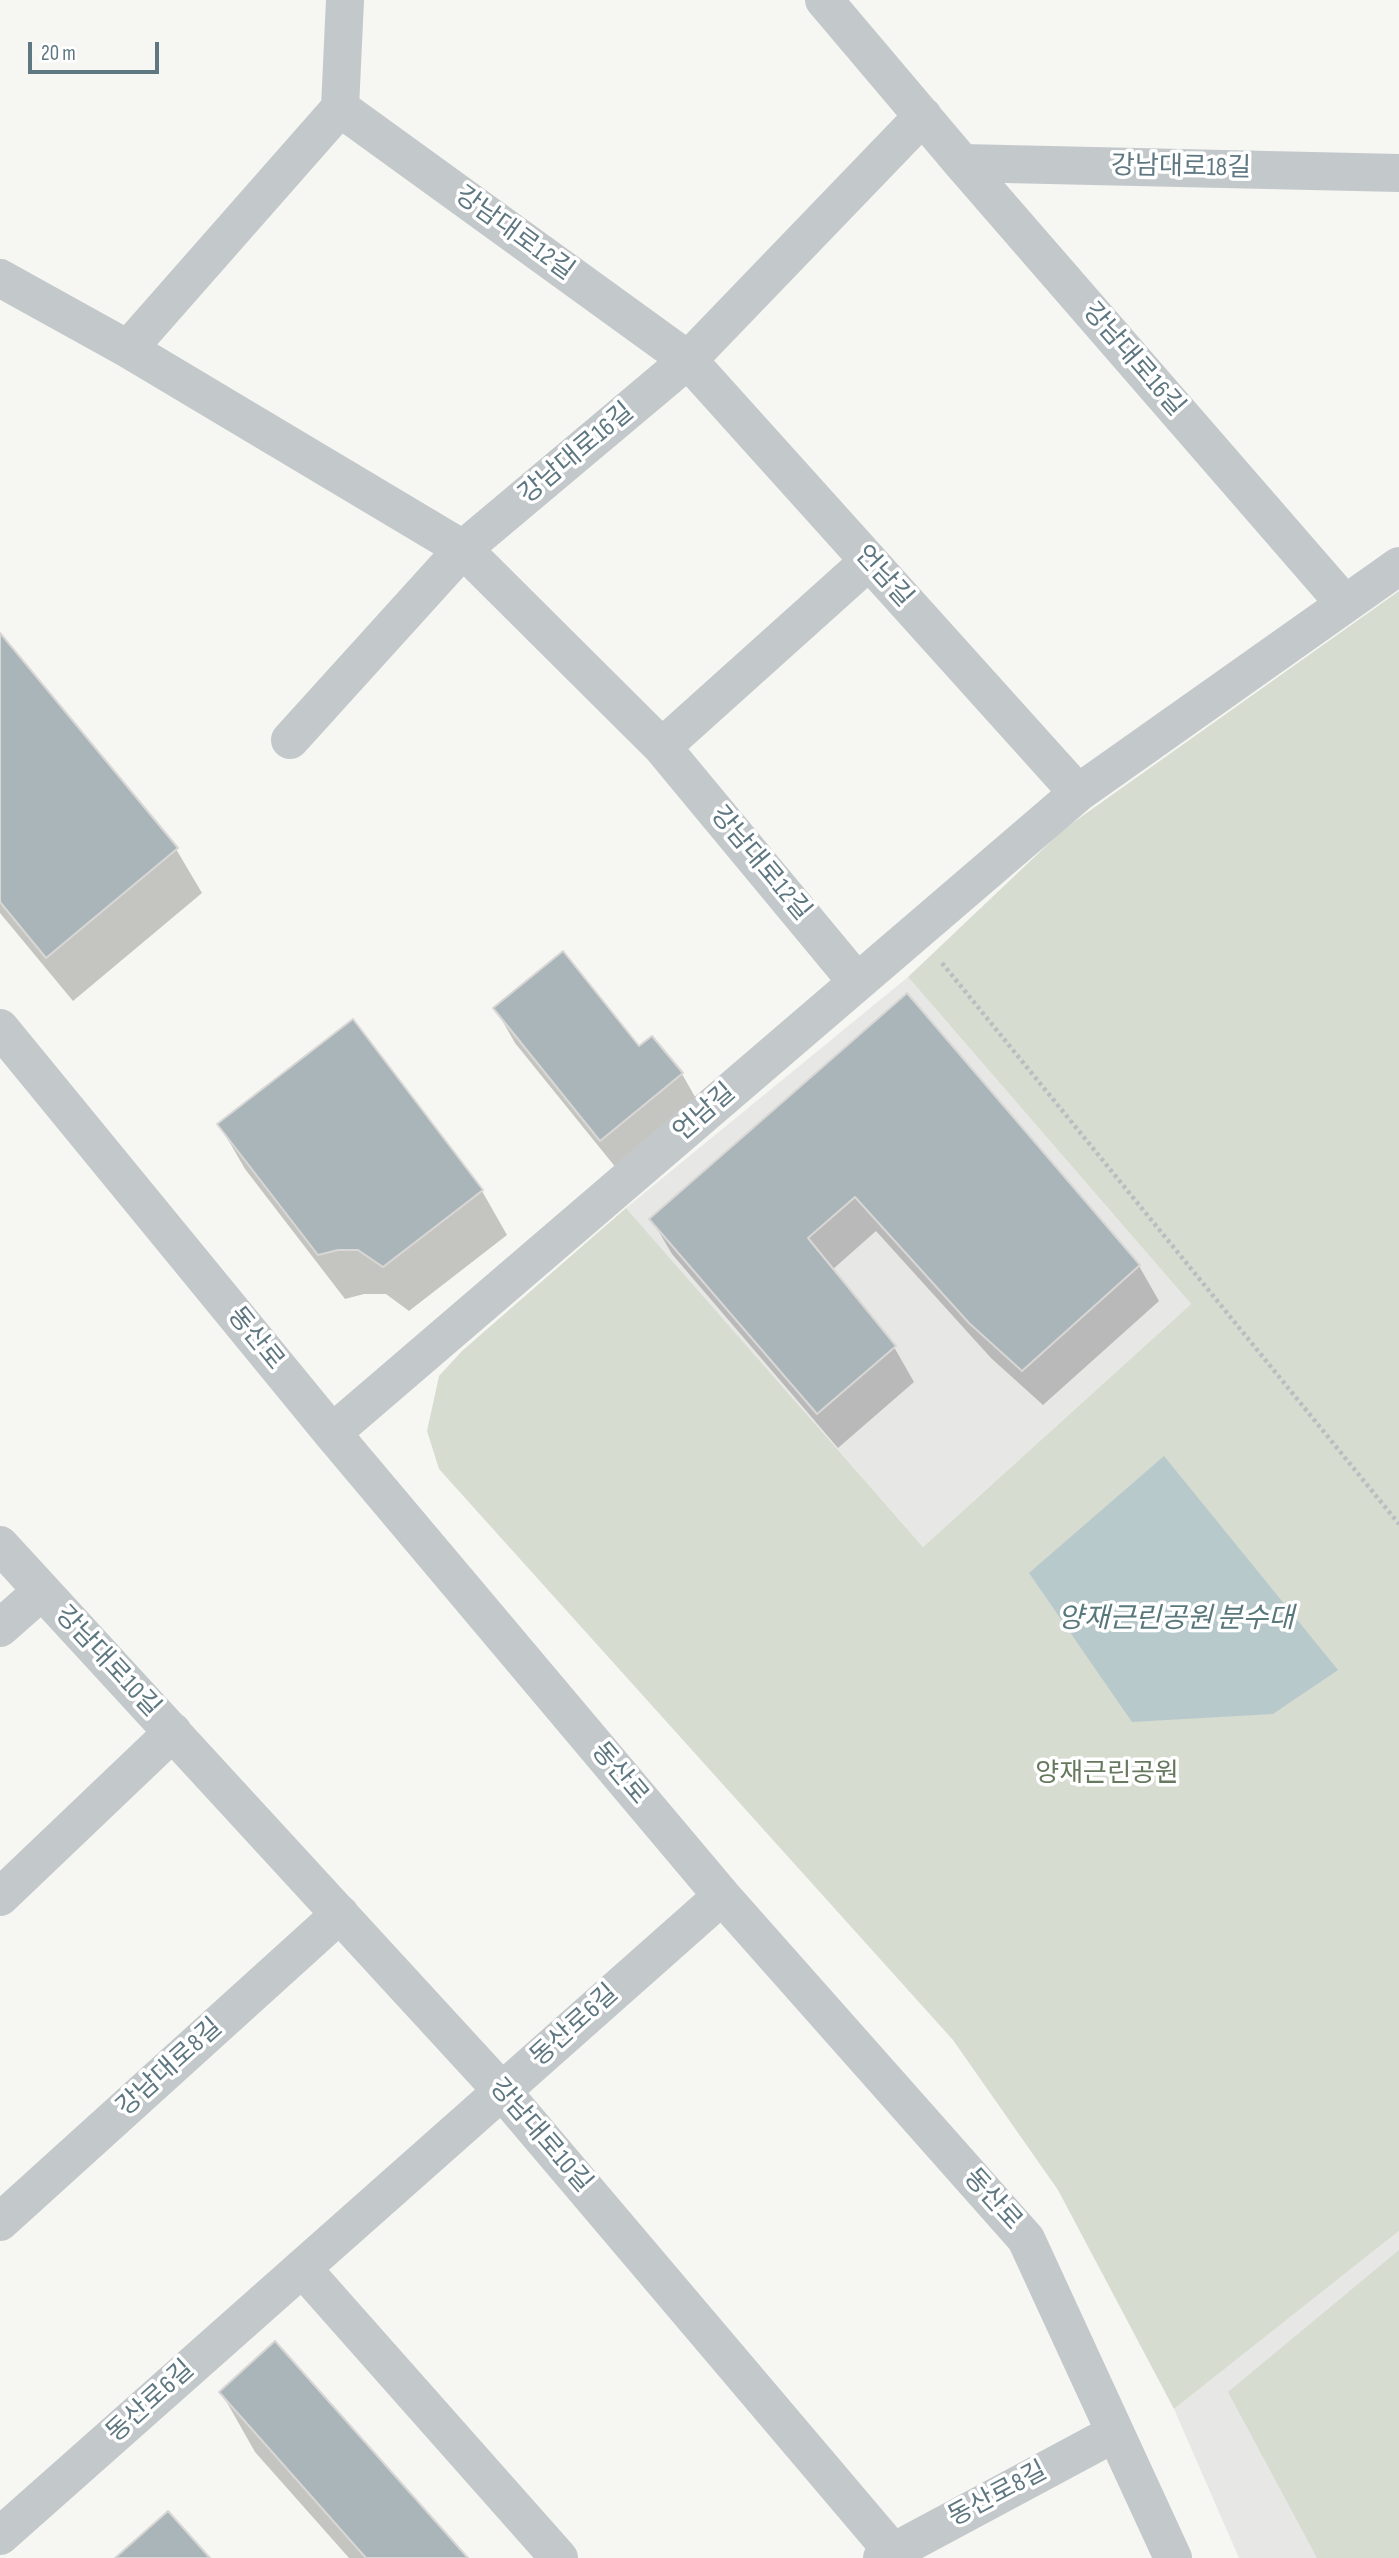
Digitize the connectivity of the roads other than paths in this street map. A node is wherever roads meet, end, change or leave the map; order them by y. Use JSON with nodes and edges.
{"nodes":[{"id":1,"x":345,"y":0,"type":"edge"},
{"id":2,"x":824,"y":0,"type":"edge"},
{"id":3,"x":340,"y":108,"type":"junction"},
{"id":4,"x":923,"y":116,"type":"junction"},
{"id":5,"x":962,"y":163,"type":"junction"},
{"id":6,"x":1399,"y":173,"type":"edge"},
{"id":7,"x":0,"y":278,"type":"edge"},
{"id":8,"x":128,"y":349,"type":"junction"},
{"id":9,"x":688,"y":360,"type":"junction"},
{"id":10,"x":464,"y":549,"type":"junction"},
{"id":11,"x":869,"y":561,"type":"junction"},
{"id":12,"x":1399,"y":566,"type":"edge"},
{"id":13,"x":1345,"y":604,"type":"junction"},
{"id":14,"x":290,"y":740,"type":"dead end"},
{"id":15,"x":662,"y":747,"type":"junction"},
{"id":16,"x":1078,"y":793,"type":"junction"},
{"id":17,"x":857,"y":982,"type":"junction"},
{"id":18,"x":0,"y":1028,"type":"edge"},
{"id":19,"x":331,"y":1433,"type":"junction"},
{"id":20,"x":0,"y":1545,"type":"edge"},
{"id":21,"x":42,"y":1591,"type":"junction"},
{"id":22,"x":0,"y":1628,"type":"edge"},
{"id":23,"x":173,"y":1732,"type":"junction"},
{"id":24,"x":722,"y":1896,"type":"junction"},
{"id":25,"x":0,"y":1897,"type":"edge"},
{"id":26,"x":340,"y":1914,"type":"junction"},
{"id":27,"x":502,"y":2091,"type":"junction"},
{"id":28,"x":0,"y":2222,"type":"edge"},
{"id":29,"x":302,"y":2268,"type":"junction"},
{"id":30,"x":1115,"y":2433,"type":"junction"},
{"id":31,"x":0,"y":2536,"type":"edge"},
{"id":32,"x":887,"y":2555,"type":"edge"},
{"id":33,"x":559,"y":2558,"type":"edge"},
{"id":34,"x":1172,"y":2558,"type":"edge"}],
"edges":[{"from":1,"to":3,"type":"street"},
{"from":2,"to":4,"type":"street","name":"강남대로16길"},
{"from":3,"to":8,"type":"street"},
{"from":3,"to":9,"type":"street","name":"강남대로12길"},
{"from":4,"to":5,"type":"street","name":"강남대로16길"},
{"from":4,"to":9,"type":"street","name":"강남대로16길"},
{"from":5,"to":6,"type":"street","name":"강남대로18길"},
{"from":5,"to":13,"type":"street","name":"강남대로16길"},
{"from":7,"to":8,"type":"street","name":"강남대로12길"},
{"from":8,"to":10,"type":"street","name":"강남대로12길"},
{"from":9,"to":10,"type":"street","name":"강남대로16길"},
{"from":9,"to":11,"type":"street","name":"언남길"},
{"from":10,"to":14,"type":"street"},
{"from":10,"to":15,"type":"street","name":"강남대로12길"},
{"from":11,"to":15,"type":"street"},
{"from":11,"to":16,"type":"street","name":"언남길"},
{"from":12,"to":13,"type":"street","name":"언남길"},
{"from":13,"to":16,"type":"street","name":"언남길"},
{"from":15,"to":17,"type":"street","name":"강남대로12길"},
{"from":16,"to":17,"type":"street","name":"언남길"},
{"from":17,"to":19,"type":"street","name":"언남길"},
{"from":18,"to":19,"type":"street","name":"동산로"},
{"from":19,"to":24,"type":"street","name":"동산로"},
{"from":20,"to":21,"type":"street","name":"강남대로10길"},
{"from":21,"to":22,"type":"street","name":"강남대로10길"},
{"from":21,"to":23,"type":"street","name":"강남대로10길"},
{"from":23,"to":25,"type":"street","name":"강남대로10길"},
{"from":23,"to":26,"type":"street","name":"강남대로10길"},
{"from":24,"to":27,"type":"street","name":"동산로6길"},
{"from":24,"to":30,"type":"street","name":"동산로"},
{"from":26,"to":27,"type":"street","name":"강남대로10길"},
{"from":26,"to":28,"type":"street","name":"강남대로8길"},
{"from":27,"to":29,"type":"street","name":"동산로6길"},
{"from":27,"to":32,"type":"street","name":"강남대로10길"},
{"from":29,"to":31,"type":"street","name":"동산로6길"},
{"from":29,"to":33,"type":"street"},
{"from":30,"to":32,"type":"street","name":"동산로8길"},
{"from":30,"to":34,"type":"street","name":"동산로"}]}
